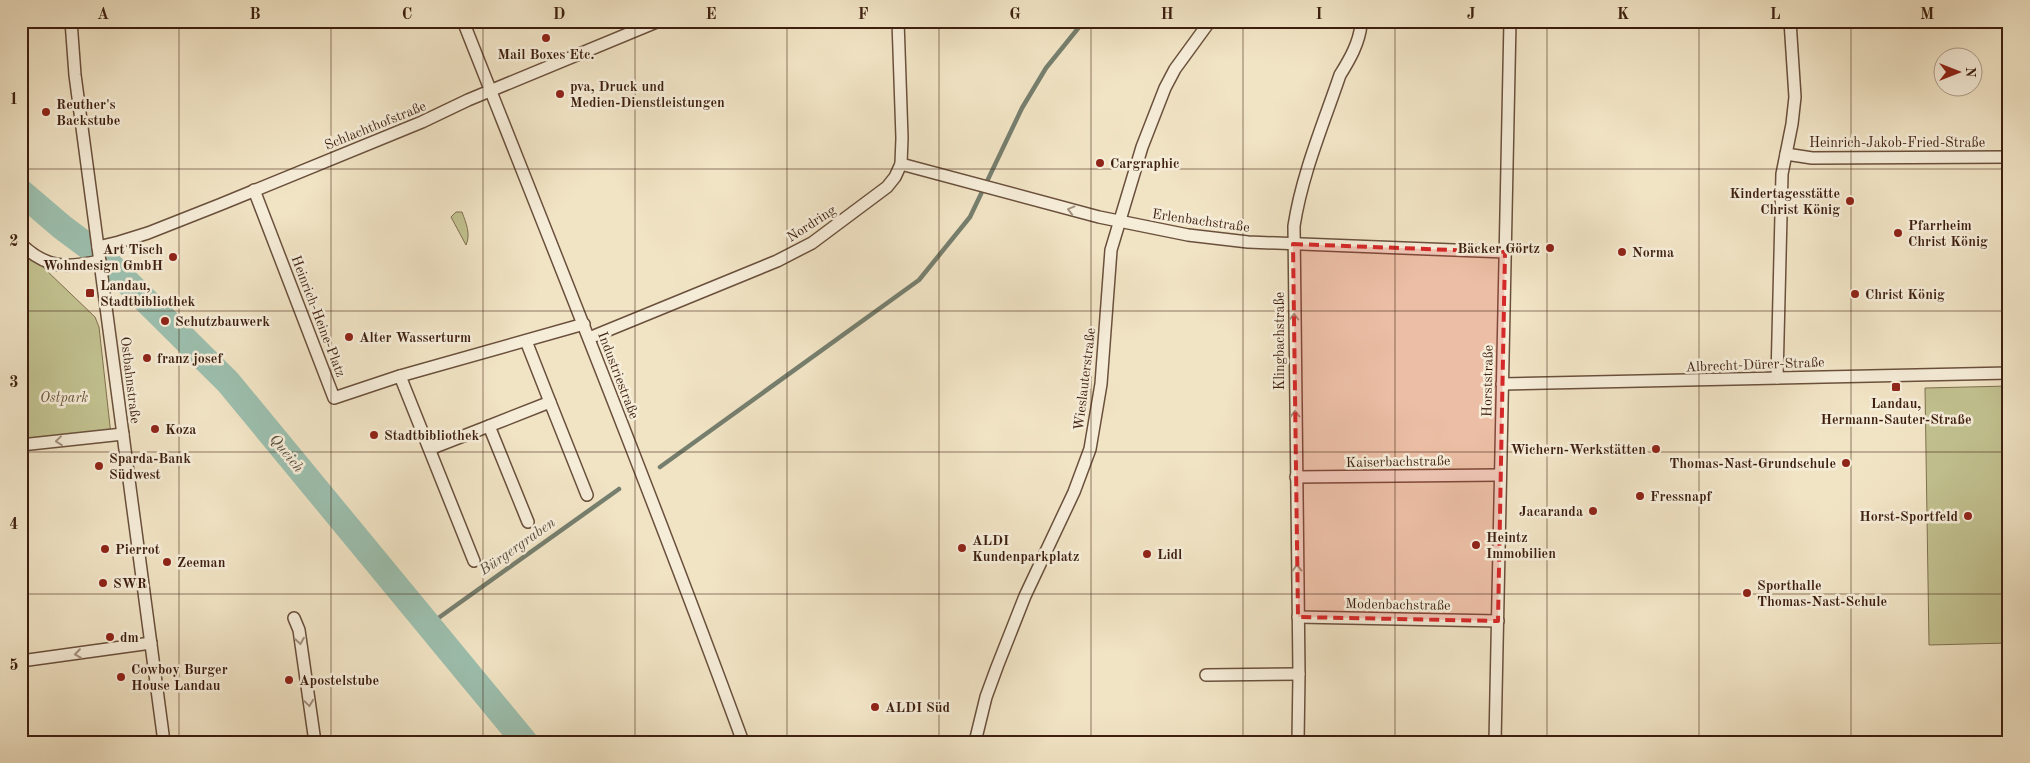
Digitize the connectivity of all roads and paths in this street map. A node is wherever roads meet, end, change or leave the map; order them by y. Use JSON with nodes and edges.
{"nodes":[{"id":1,"x":71,"y":21,"type":"edge"},
{"id":2,"x":463,"y":21,"type":"edge"},
{"id":3,"x":659,"y":21,"type":"edge"},
{"id":4,"x":898,"y":21,"type":"edge"},
{"id":5,"x":1210,"y":21,"type":"edge"},
{"id":6,"x":1357,"y":21,"type":"edge"},
{"id":7,"x":1510,"y":21,"type":"edge"},
{"id":8,"x":1790,"y":21,"type":"edge"},
{"id":9,"x":490,"y":92,"type":"junction"},
{"id":10,"x":1786,"y":154,"type":"junction"},
{"id":11,"x":2009,"y":157,"type":"edge"},
{"id":12,"x":902,"y":164,"type":"junction"},
{"id":13,"x":254,"y":190,"type":"junction"},
{"id":14,"x":1118,"y":222,"type":"junction"},
{"id":15,"x":21,"y":244,"type":"edge"},
{"id":16,"x":1293,"y":244,"type":"junction"},
{"id":17,"x":98,"y":247,"type":"junction"},
{"id":18,"x":1505,"y":252,"type":"junction"},
{"id":19,"x":100,"y":262,"type":"junction"},
{"id":20,"x":584,"y":324,"type":"junction"},
{"id":21,"x":589,"y":338,"type":"junction"},
{"id":22,"x":526,"y":341,"type":"junction"},
{"id":23,"x":2009,"y":373,"type":"edge"},
{"id":24,"x":400,"y":376,"type":"junction"},
{"id":25,"x":1777,"y":378,"type":"junction"},
{"id":26,"x":1502,"y":384,"type":"junction"},
{"id":27,"x":550,"y":402,"type":"junction"},
{"id":28,"x":490,"y":426,"type":"junction"},
{"id":29,"x":123,"y":434,"type":"junction"},
{"id":30,"x":21,"y":446,"type":"edge"},
{"id":31,"x":430,"y":449,"type":"junction"},
{"id":32,"x":1500,"y":475,"type":"junction"},
{"id":33,"x":1296,"y":477,"type":"junction"},
{"id":34,"x":587,"y":495,"type":"dead end"},
{"id":35,"x":528,"y":522,"type":"dead end"},
{"id":36,"x":474,"y":561,"type":"dead end"},
{"id":37,"x":1298,"y":617,"type":"junction"},
{"id":38,"x":294,"y":618,"type":"dead end"},
{"id":39,"x":1498,"y":621,"type":"junction"},
{"id":40,"x":151,"y":643,"type":"junction"},
{"id":41,"x":21,"y":661,"type":"edge"},
{"id":42,"x":1299,"y":674,"type":"junction"},
{"id":43,"x":1206,"y":675,"type":"dead end"},
{"id":44,"x":164,"y":742,"type":"edge"},
{"id":45,"x":314,"y":742,"type":"edge"},
{"id":46,"x":743,"y":742,"type":"edge"},
{"id":47,"x":975,"y":742,"type":"edge"},
{"id":48,"x":1298,"y":742,"type":"edge"},
{"id":49,"x":1495,"y":742,"type":"edge"}],
"edges":[{"from":1,"to":17,"type":"street","name":"Ostbahnstraße"},
{"from":2,"to":9,"type":"street","name":"Industriestraße"},
{"from":3,"to":9,"type":"street","name":"Schlachthofstraße"},
{"from":4,"to":12,"type":"street"},
{"from":5,"to":14,"type":"street","name":"Wieslauterstraße"},
{"from":6,"to":16,"type":"street","name":"Klingbachstraße"},
{"from":7,"to":18,"type":"street","name":"Horststraße"},
{"from":8,"to":10,"type":"street"},
{"from":9,"to":13,"type":"street","name":"Schlachthofstraße"},
{"from":9,"to":20,"type":"street","name":"Industriestraße"},
{"from":10,"to":11,"type":"street","name":"Heinrich-Jakob-Fried-Straße"},
{"from":10,"to":25,"type":"street"},
{"from":14,"to":12,"type":"street","name":"Erlenbachstraße","one_way":true},
{"from":12,"to":21,"type":"street","name":"Nordring"},
{"from":13,"to":17,"type":"street","name":"Schlachthofstraße"},
{"from":13,"to":24,"type":"street","name":"Heinrich-Heine-Platz"},
{"from":14,"to":16,"type":"street","name":"Erlenbachstraße"},
{"from":14,"to":47,"type":"street","name":"Wieslauterstraße"},
{"from":15,"to":19,"type":"street"},
{"from":16,"to":18,"type":"street","name":"Erlenbachstraße"},
{"from":33,"to":16,"type":"street","name":"Klingbachstraße","one_way":true},
{"from":17,"to":19,"type":"street","name":"Ostbahnstraße"},
{"from":18,"to":26,"type":"street","name":"Horststraße"},
{"from":19,"to":29,"type":"street","name":"Ostbahnstraße"},
{"from":20,"to":21,"type":"street","name":"Industriestraße"},
{"from":20,"to":22,"type":"street"},
{"from":21,"to":46,"type":"street","name":"Industriestraße"},
{"from":22,"to":24,"type":"street"},
{"from":22,"to":27,"type":"street"},
{"from":23,"to":25,"type":"street","name":"Albrecht-Dürer-Straße"},
{"from":24,"to":31,"type":"street"},
{"from":25,"to":26,"type":"street","name":"Albrecht-Dürer-Straße"},
{"from":26,"to":32,"type":"street","name":"Horststraße"},
{"from":27,"to":28,"type":"street"},
{"from":27,"to":34,"type":"street"},
{"from":28,"to":31,"type":"street"},
{"from":28,"to":35,"type":"street"},
{"from":29,"to":30,"type":"street","one_way":true},
{"from":29,"to":40,"type":"street","name":"Ostbahnstraße"},
{"from":31,"to":36,"type":"street"},
{"from":32,"to":33,"type":"street","name":"Kaiserbachstraße"},
{"from":32,"to":39,"type":"street","name":"Horststraße"},
{"from":37,"to":33,"type":"street","name":"Klingbachstraße","one_way":true},
{"from":37,"to":39,"type":"street","name":"Modenbachstraße"},
{"from":37,"to":42,"type":"street","name":"Klingbachstraße"},
{"from":38,"to":45,"type":"street","one_way":true},
{"from":39,"to":49,"type":"street","name":"Horststraße"},
{"from":40,"to":41,"type":"street","one_way":true},
{"from":40,"to":44,"type":"street","name":"Ostbahnstraße"},
{"from":42,"to":43,"type":"street"},
{"from":42,"to":48,"type":"street","name":"Klingbachstraße"}]}
